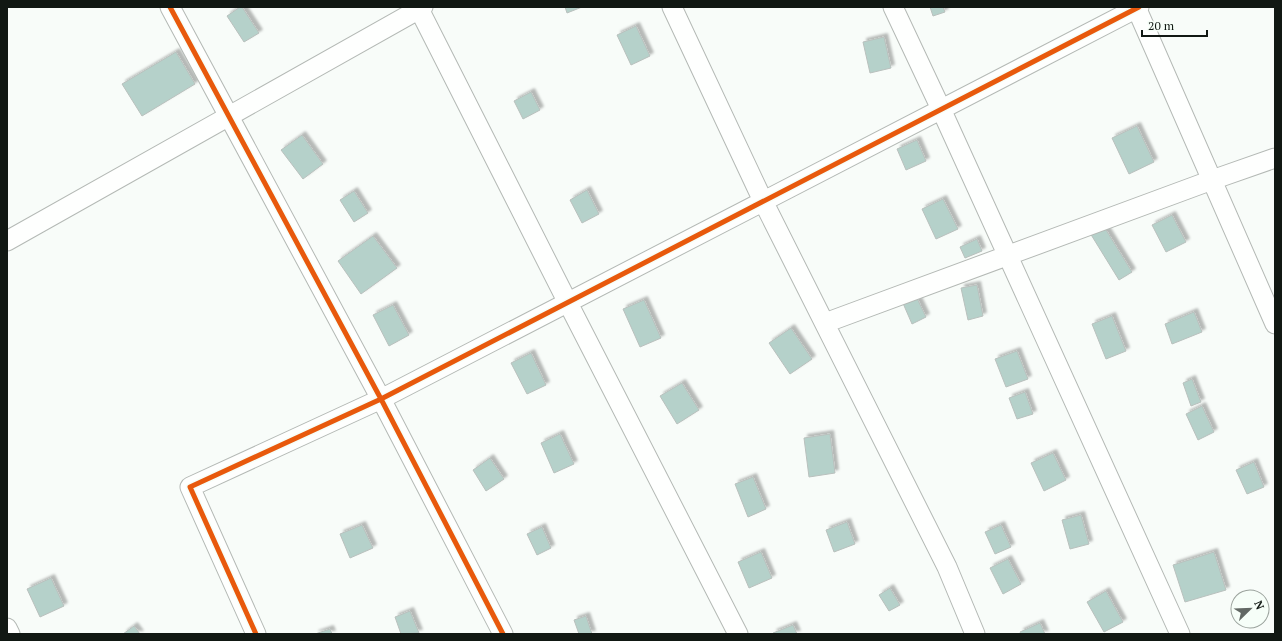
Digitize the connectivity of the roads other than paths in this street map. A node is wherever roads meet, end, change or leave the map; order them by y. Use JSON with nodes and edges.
{"nodes":[{"id":1,"x":170,"y":7,"type":"edge"},
{"id":2,"x":672,"y":7,"type":"edge"},
{"id":3,"x":893,"y":7,"type":"edge"},
{"id":4,"x":1137,"y":7,"type":"edge"},
{"id":5,"x":420,"y":8,"type":"edge"},
{"id":6,"x":941,"y":109,"type":"junction"},
{"id":7,"x":229,"y":116,"type":"junction"},
{"id":8,"x":1275,"y":158,"type":"edge"},
{"id":9,"x":1212,"y":180,"type":"junction"},
{"id":10,"x":764,"y":201,"type":"junction"},
{"id":11,"x":7,"y":241,"type":"edge"},
{"id":12,"x":1008,"y":256,"type":"junction"},
{"id":13,"x":568,"y":303,"type":"junction"},
{"id":14,"x":825,"y":323,"type":"junction"},
{"id":15,"x":1275,"y":324,"type":"edge"},
{"id":16,"x":381,"y":399,"type":"junction"},
{"id":17,"x":7,"y":628,"type":"edge"},
{"id":18,"x":10,"y":634,"type":"edge"},
{"id":19,"x":256,"y":634,"type":"edge"},
{"id":20,"x":503,"y":634,"type":"edge"},
{"id":21,"x":738,"y":634,"type":"edge"},
{"id":22,"x":974,"y":634,"type":"edge"},
{"id":23,"x":1180,"y":634,"type":"edge"}],
"edges":[{"from":1,"to":7,"type":"street"},
{"from":2,"to":10,"type":"street"},
{"from":3,"to":6,"type":"street"},
{"from":4,"to":6,"type":"street"},
{"from":4,"to":9,"type":"street"},
{"from":5,"to":7,"type":"street"},
{"from":5,"to":13,"type":"street"},
{"from":6,"to":10,"type":"street"},
{"from":6,"to":12,"type":"street"},
{"from":7,"to":11,"type":"street"},
{"from":7,"to":16,"type":"street"},
{"from":8,"to":9,"type":"street"},
{"from":9,"to":12,"type":"street"},
{"from":9,"to":15,"type":"street"},
{"from":10,"to":13,"type":"street"},
{"from":10,"to":14,"type":"street"},
{"from":12,"to":14,"type":"street"},
{"from":12,"to":23,"type":"street"},
{"from":13,"to":16,"type":"street"},
{"from":13,"to":21,"type":"street"},
{"from":14,"to":22,"type":"street"},
{"from":16,"to":19,"type":"street"},
{"from":16,"to":20,"type":"street"},
{"from":17,"to":18,"type":"street"}]}
